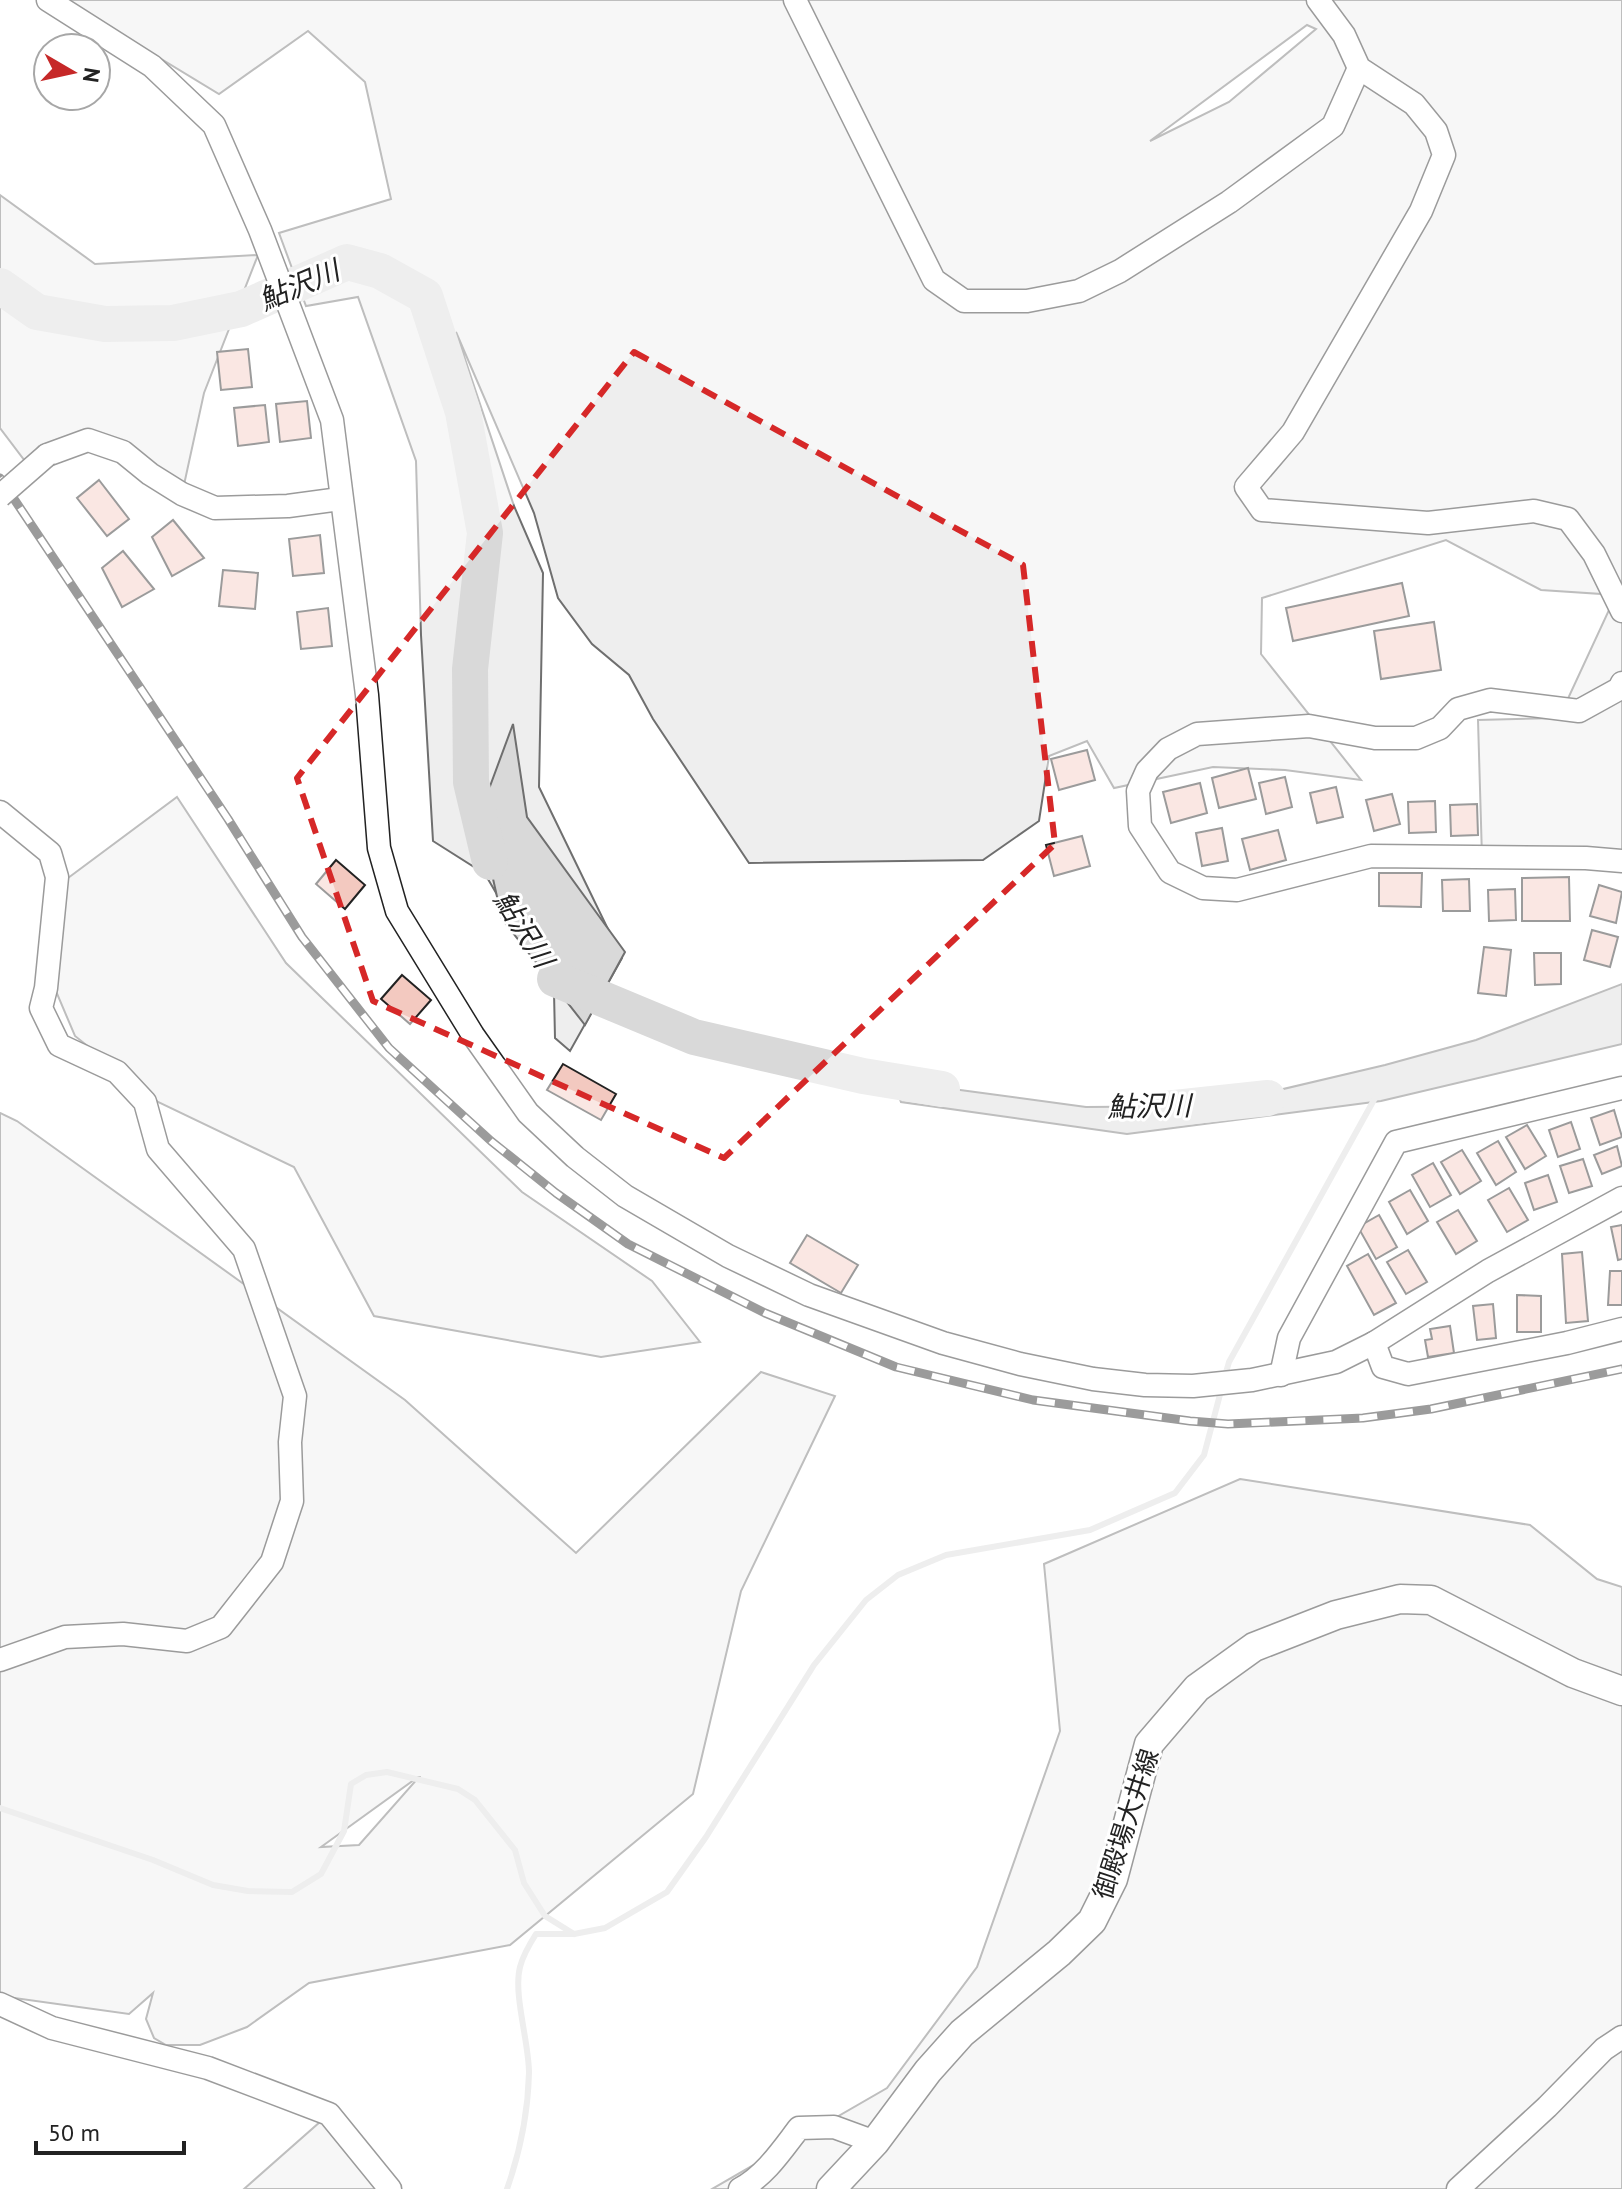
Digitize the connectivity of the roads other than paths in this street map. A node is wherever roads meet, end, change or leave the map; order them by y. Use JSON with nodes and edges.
{"nodes":[{"id":1,"x":48,"y":0,"type":"edge"},
{"id":2,"x":795,"y":0,"type":"edge"},
{"id":3,"x":1318,"y":0,"type":"edge"},
{"id":4,"x":1359,"y":68,"type":"junction"},
{"id":5,"x":0,"y":496,"type":"edge"},
{"id":6,"x":340,"y":499,"type":"junction"},
{"id":7,"x":1622,"y":611,"type":"edge"},
{"id":8,"x":1622,"y":683,"type":"edge"},
{"id":9,"x":0,"y":812,"type":"edge"},
{"id":10,"x":1622,"y":861,"type":"edge"},
{"id":11,"x":1622,"y":1088,"type":"edge"},
{"id":12,"x":1622,"y":1198,"type":"edge"},
{"id":13,"x":1622,"y":1329,"type":"edge"},
{"id":14,"x":1374,"y":1343,"type":"junction"},
{"id":15,"x":1281,"y":1375,"type":"junction"},
{"id":16,"x":0,"y":1660,"type":"edge"},
{"id":17,"x":1622,"y":1691,"type":"edge"},
{"id":18,"x":0,"y":2004,"type":"edge"},
{"id":19,"x":1622,"y":2037,"type":"edge"},
{"id":20,"x":875,"y":2142,"type":"junction"},
{"id":21,"x":390,"y":2189,"type":"edge"},
{"id":22,"x":740,"y":2189,"type":"edge"},
{"id":23,"x":831,"y":2189,"type":"edge"},
{"id":24,"x":1458,"y":2189,"type":"edge"}],
"edges":[{"from":1,"to":6,"type":"street"},
{"from":2,"to":4,"type":"street"},
{"from":3,"to":4,"type":"street"},
{"from":4,"to":7,"type":"street"},
{"from":5,"to":6,"type":"street","bridge":true},
{"from":6,"to":15,"type":"street"},
{"from":8,"to":10,"type":"street"},
{"from":9,"to":16,"type":"street"},
{"from":11,"to":15,"type":"street"},
{"from":12,"to":14,"type":"street"},
{"from":13,"to":14,"type":"street"},
{"from":14,"to":15,"type":"street"},
{"from":17,"to":20,"type":"main road","name":"御殿場大井線"},
{"from":18,"to":21,"type":"street"},
{"from":19,"to":24,"type":"street"},
{"from":20,"to":22,"type":"street"},
{"from":20,"to":23,"type":"main road","name":"御殿場大井線"}]}
